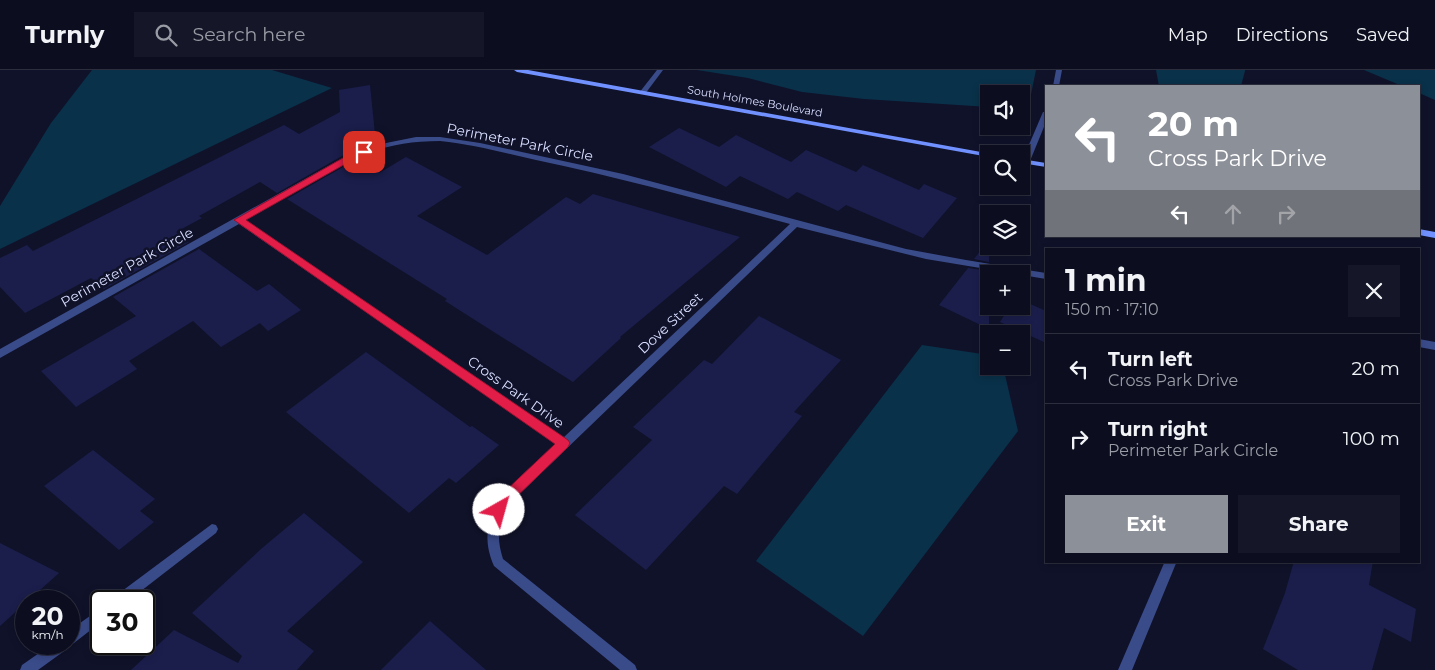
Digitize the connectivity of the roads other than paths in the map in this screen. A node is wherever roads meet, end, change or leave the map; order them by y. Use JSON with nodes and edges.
{"nodes":[{"id":1,"x":517,"y":70,"type":"edge"},
{"id":2,"x":660,"y":70,"type":"edge"},
{"id":3,"x":1059,"y":70,"type":"edge"},
{"id":4,"x":1056,"y":85,"type":"edge"},
{"id":5,"x":643,"y":93,"type":"junction"},
{"id":6,"x":1045,"y":116,"type":"edge"},
{"id":7,"x":1030,"y":148,"type":"edge"},
{"id":8,"x":980,"y":153,"type":"edge"},
{"id":9,"x":1030,"y":162,"type":"edge"},
{"id":10,"x":1045,"y":165,"type":"edge"},
{"id":11,"x":239,"y":220,"type":"junction"},
{"id":12,"x":796,"y":223,"type":"junction"},
{"id":13,"x":1420,"y":232,"type":"edge"},
{"id":14,"x":1435,"y":234,"type":"edge"},
{"id":15,"x":1045,"y":276,"type":"edge"},
{"id":16,"x":1420,"y":343,"type":"edge"},
{"id":17,"x":1435,"y":346,"type":"edge"},
{"id":18,"x":0,"y":354,"type":"edge"},
{"id":19,"x":563,"y":443,"type":"junction"},
{"id":20,"x":212,"y":530,"type":"dead end"},
{"id":21,"x":1170,"y":563,"type":"edge"},
{"id":22,"x":133,"y":590,"type":"edge"},
{"id":23,"x":47,"y":655,"type":"edge"},
{"id":24,"x":27,"y":670,"type":"edge"},
{"id":25,"x":630,"y":670,"type":"edge"},
{"id":26,"x":1125,"y":670,"type":"edge"}],
"edges":[{"from":1,"to":5,"type":"main road","name":"South Holmes Boulevard"},
{"from":2,"to":5,"type":"street"},
{"from":3,"to":4,"type":"street"},
{"from":5,"to":8,"type":"main road","name":"South Holmes Boulevard"},
{"from":6,"to":7,"type":"street"},
{"from":9,"to":10,"type":"main road"},
{"from":11,"to":12,"type":"street","name":"Perimeter Park Circle"},
{"from":11,"to":18,"type":"street","name":"Perimeter Park Circle"},
{"from":11,"to":19,"type":"street","name":"Cross Park Drive"},
{"from":12,"to":15,"type":"street","name":"Perimeter Park Circle"},
{"from":12,"to":19,"type":"street","name":"Dove Street"},
{"from":13,"to":14,"type":"main road"},
{"from":16,"to":17,"type":"street"},
{"from":19,"to":25,"type":"street","name":"Cross Park Drive"},
{"from":20,"to":22,"type":"street"},
{"from":21,"to":26,"type":"street"},
{"from":23,"to":24,"type":"street"}]}
